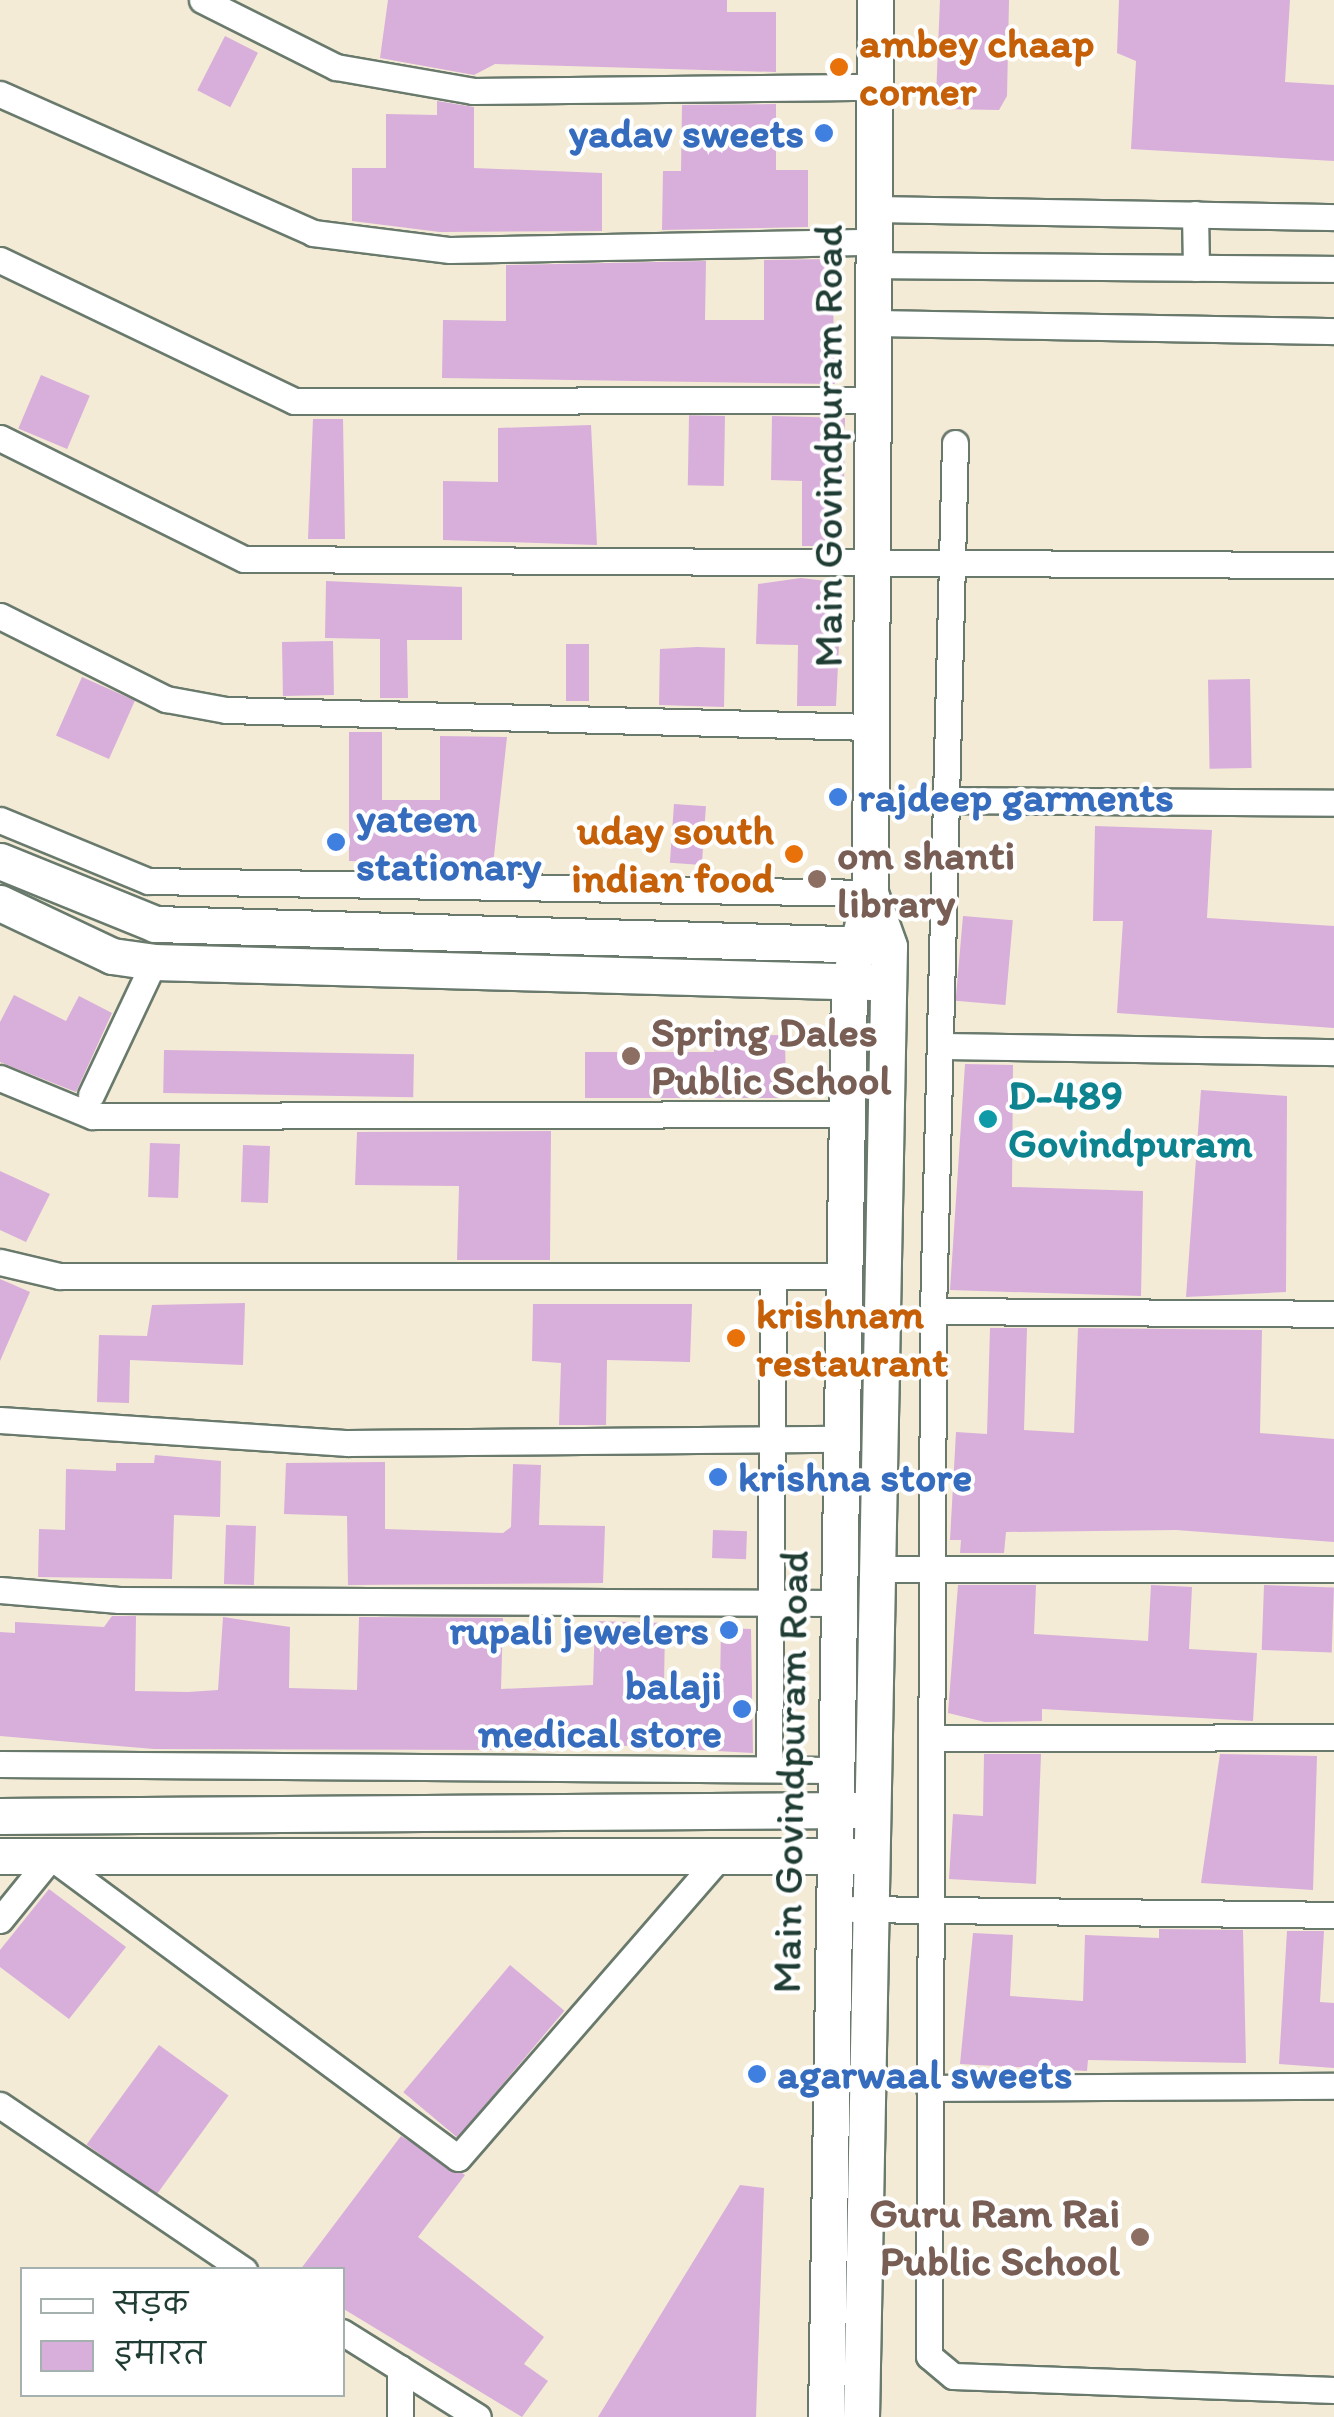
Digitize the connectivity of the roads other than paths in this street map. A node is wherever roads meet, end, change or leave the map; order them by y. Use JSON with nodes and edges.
{"nodes":[{"id":1,"x":202,"y":0,"type":"edge"},
{"id":2,"x":876,"y":0,"type":"edge"},
{"id":3,"x":875,"y":87,"type":"junction"},
{"id":4,"x":0,"y":94,"type":"edge"},
{"id":5,"x":1195,"y":214,"type":"junction"},
{"id":6,"x":1334,"y":217,"type":"edge"},
{"id":7,"x":874,"y":239,"type":"junction"},
{"id":8,"x":0,"y":260,"type":"edge"},
{"id":9,"x":1196,"y":268,"type":"junction"},
{"id":10,"x":1334,"y":269,"type":"edge"},
{"id":11,"x":874,"y":323,"type":"junction"},
{"id":12,"x":1334,"y":331,"type":"edge"},
{"id":13,"x":874,"y":400,"type":"junction"},
{"id":14,"x":0,"y":438,"type":"edge"},
{"id":15,"x":954,"y":443,"type":"dead end"},
{"id":16,"x":872,"y":561,"type":"junction"},
{"id":17,"x":950,"y":561,"type":"junction"},
{"id":18,"x":1334,"y":565,"type":"edge"},
{"id":19,"x":0,"y":616,"type":"edge"},
{"id":20,"x":872,"y":727,"type":"junction"},
{"id":21,"x":947,"y":800,"type":"junction"},
{"id":22,"x":1334,"y":804,"type":"edge"},
{"id":23,"x":0,"y":820,"type":"edge"},
{"id":24,"x":0,"y":861,"type":"edge"},
{"id":25,"x":870,"y":892,"type":"junction"},
{"id":26,"x":0,"y":904,"type":"edge"},
{"id":27,"x":852,"y":944,"type":"junction"},
{"id":28,"x":889,"y":946,"type":"junction"},
{"id":29,"x":154,"y":962,"type":"junction"},
{"id":30,"x":849,"y":982,"type":"junction"},
{"id":31,"x":888,"y":982,"type":"junction"},
{"id":32,"x":941,"y":1046,"type":"junction"},
{"id":33,"x":1334,"y":1052,"type":"edge"},
{"id":34,"x":0,"y":1078,"type":"edge"},
{"id":35,"x":90,"y":1094,"type":"dead end"},
{"id":36,"x":847,"y":1114,"type":"junction"},
{"id":37,"x":0,"y":1262,"type":"edge"},
{"id":38,"x":772,"y":1276,"type":"junction"},
{"id":39,"x":844,"y":1276,"type":"junction"},
{"id":40,"x":933,"y":1310,"type":"junction"},
{"id":41,"x":1334,"y":1314,"type":"edge"},
{"id":42,"x":0,"y":1420,"type":"edge"},
{"id":43,"x":772,"y":1438,"type":"junction"},
{"id":44,"x":841,"y":1438,"type":"junction"},
{"id":45,"x":874,"y":1569,"type":"junction"},
{"id":46,"x":1334,"y":1569,"type":"edge"},
{"id":47,"x":938,"y":1570,"type":"junction"},
{"id":48,"x":0,"y":1590,"type":"edge"},
{"id":49,"x":838,"y":1602,"type":"junction"},
{"id":50,"x":770,"y":1605,"type":"junction"},
{"id":51,"x":932,"y":1738,"type":"junction"},
{"id":52,"x":1334,"y":1738,"type":"edge"},
{"id":53,"x":0,"y":1764,"type":"edge"},
{"id":54,"x":769,"y":1769,"type":"junction"},
{"id":55,"x":834,"y":1770,"type":"junction"},
{"id":56,"x":834,"y":1810,"type":"junction"},
{"id":57,"x":869,"y":1810,"type":"junction"},
{"id":58,"x":0,"y":1816,"type":"edge"},
{"id":59,"x":0,"y":1856,"type":"edge"},
{"id":60,"x":51,"y":1856,"type":"junction"},
{"id":61,"x":833,"y":1856,"type":"junction"},
{"id":62,"x":868,"y":1856,"type":"junction"},
{"id":63,"x":720,"y":1857,"type":"junction"},
{"id":64,"x":833,"y":1909,"type":"junction"},
{"id":65,"x":868,"y":1910,"type":"junction"},
{"id":66,"x":932,"y":1912,"type":"junction"},
{"id":67,"x":1334,"y":1915,"type":"edge"},
{"id":68,"x":0,"y":1920,"type":"edge"},
{"id":69,"x":1334,"y":2086,"type":"edge"},
{"id":70,"x":929,"y":2088,"type":"junction"},
{"id":71,"x":0,"y":2105,"type":"edge"},
{"id":72,"x":240,"y":2267,"type":"edge"},
{"id":73,"x":345,"y":2334,"type":"edge"},
{"id":74,"x":400,"y":2368,"type":"junction"},
{"id":75,"x":1334,"y":2390,"type":"edge"},
{"id":76,"x":400,"y":2417,"type":"edge"},
{"id":77,"x":478,"y":2417,"type":"edge"},
{"id":78,"x":826,"y":2417,"type":"edge"},
{"id":79,"x":861,"y":2417,"type":"edge"}],
"edges":[{"from":1,"to":3,"type":"street"},
{"from":2,"to":3,"type":"street","name":"Main Govindpuram Road"},
{"from":3,"to":7,"type":"street","name":"Main Govindpuram Road"},
{"from":4,"to":7,"type":"street"},
{"from":5,"to":6,"type":"street"},
{"from":5,"to":7,"type":"street"},
{"from":5,"to":9,"type":"street"},
{"from":7,"to":9,"type":"street"},
{"from":7,"to":11,"type":"street","name":"Main Govindpuram Road"},
{"from":8,"to":13,"type":"street"},
{"from":9,"to":10,"type":"street"},
{"from":11,"to":12,"type":"street"},
{"from":11,"to":13,"type":"street","name":"Main Govindpuram Road"},
{"from":13,"to":16,"type":"street","name":"Main Govindpuram Road"},
{"from":14,"to":16,"type":"street"},
{"from":15,"to":17,"type":"street"},
{"from":16,"to":17,"type":"street"},
{"from":16,"to":20,"type":"street","name":"Main Govindpuram Road"},
{"from":17,"to":18,"type":"street"},
{"from":17,"to":21,"type":"street"},
{"from":19,"to":20,"type":"street"},
{"from":20,"to":25,"type":"street","name":"Main Govindpuram Road"},
{"from":21,"to":22,"type":"street"},
{"from":21,"to":32,"type":"street"},
{"from":23,"to":25,"type":"street"},
{"from":24,"to":27,"type":"street"},
{"from":25,"to":27,"type":"street","name":"Main Govindpuram Road"},
{"from":25,"to":28,"type":"street","name":"Main Govindpuram Road"},
{"from":26,"to":29,"type":"street"},
{"from":27,"to":28,"type":"street"},
{"from":27,"to":30,"type":"street","name":"Main Govindpuram Road"},
{"from":28,"to":31,"type":"street","name":"Main Govindpuram Road"},
{"from":29,"to":30,"type":"street"},
{"from":29,"to":35,"type":"street"},
{"from":30,"to":31,"type":"street"},
{"from":30,"to":36,"type":"street","name":"Main Govindpuram Road"},
{"from":31,"to":45,"type":"street","name":"Main Govindpuram Road"},
{"from":32,"to":33,"type":"street"},
{"from":32,"to":40,"type":"street"},
{"from":34,"to":36,"type":"street"},
{"from":36,"to":39,"type":"street","name":"Main Govindpuram Road"},
{"from":37,"to":38,"type":"street"},
{"from":38,"to":39,"type":"street"},
{"from":38,"to":43,"type":"street"},
{"from":39,"to":44,"type":"street","name":"Main Govindpuram Road"},
{"from":40,"to":41,"type":"street"},
{"from":40,"to":47,"type":"street"},
{"from":42,"to":43,"type":"street"},
{"from":43,"to":44,"type":"street"},
{"from":43,"to":50,"type":"street"},
{"from":44,"to":49,"type":"street","name":"Main Govindpuram Road"},
{"from":45,"to":47,"type":"street"},
{"from":45,"to":57,"type":"street","name":"Main Govindpuram Road"},
{"from":46,"to":47,"type":"street"},
{"from":47,"to":51,"type":"street"},
{"from":48,"to":50,"type":"street"},
{"from":49,"to":50,"type":"street"},
{"from":49,"to":55,"type":"street","name":"Main Govindpuram Road"},
{"from":50,"to":54,"type":"street"},
{"from":51,"to":52,"type":"street"},
{"from":51,"to":66,"type":"street"},
{"from":53,"to":54,"type":"street"},
{"from":54,"to":55,"type":"street"},
{"from":55,"to":56,"type":"street","name":"Main Govindpuram Road"},
{"from":56,"to":57,"type":"street"},
{"from":56,"to":58,"type":"street"},
{"from":56,"to":61,"type":"street","name":"Main Govindpuram Road"},
{"from":57,"to":62,"type":"street","name":"Main Govindpuram Road"},
{"from":59,"to":60,"type":"street"},
{"from":60,"to":63,"type":"street"},
{"from":60,"to":63,"type":"street"},
{"from":60,"to":68,"type":"street"},
{"from":61,"to":62,"type":"street"},
{"from":61,"to":63,"type":"street"},
{"from":61,"to":64,"type":"street","name":"Main Govindpuram Road"},
{"from":62,"to":65,"type":"street","name":"Main Govindpuram Road"},
{"from":64,"to":65,"type":"street"},
{"from":64,"to":78,"type":"street","name":"Main Govindpuram Road"},
{"from":65,"to":66,"type":"street"},
{"from":65,"to":79,"type":"street","name":"Main Govindpuram Road"},
{"from":66,"to":67,"type":"street"},
{"from":66,"to":70,"type":"street"},
{"from":69,"to":70,"type":"street"},
{"from":70,"to":75,"type":"street"},
{"from":71,"to":72,"type":"street"},
{"from":73,"to":74,"type":"street"},
{"from":74,"to":76,"type":"street"},
{"from":74,"to":77,"type":"street"}]}
